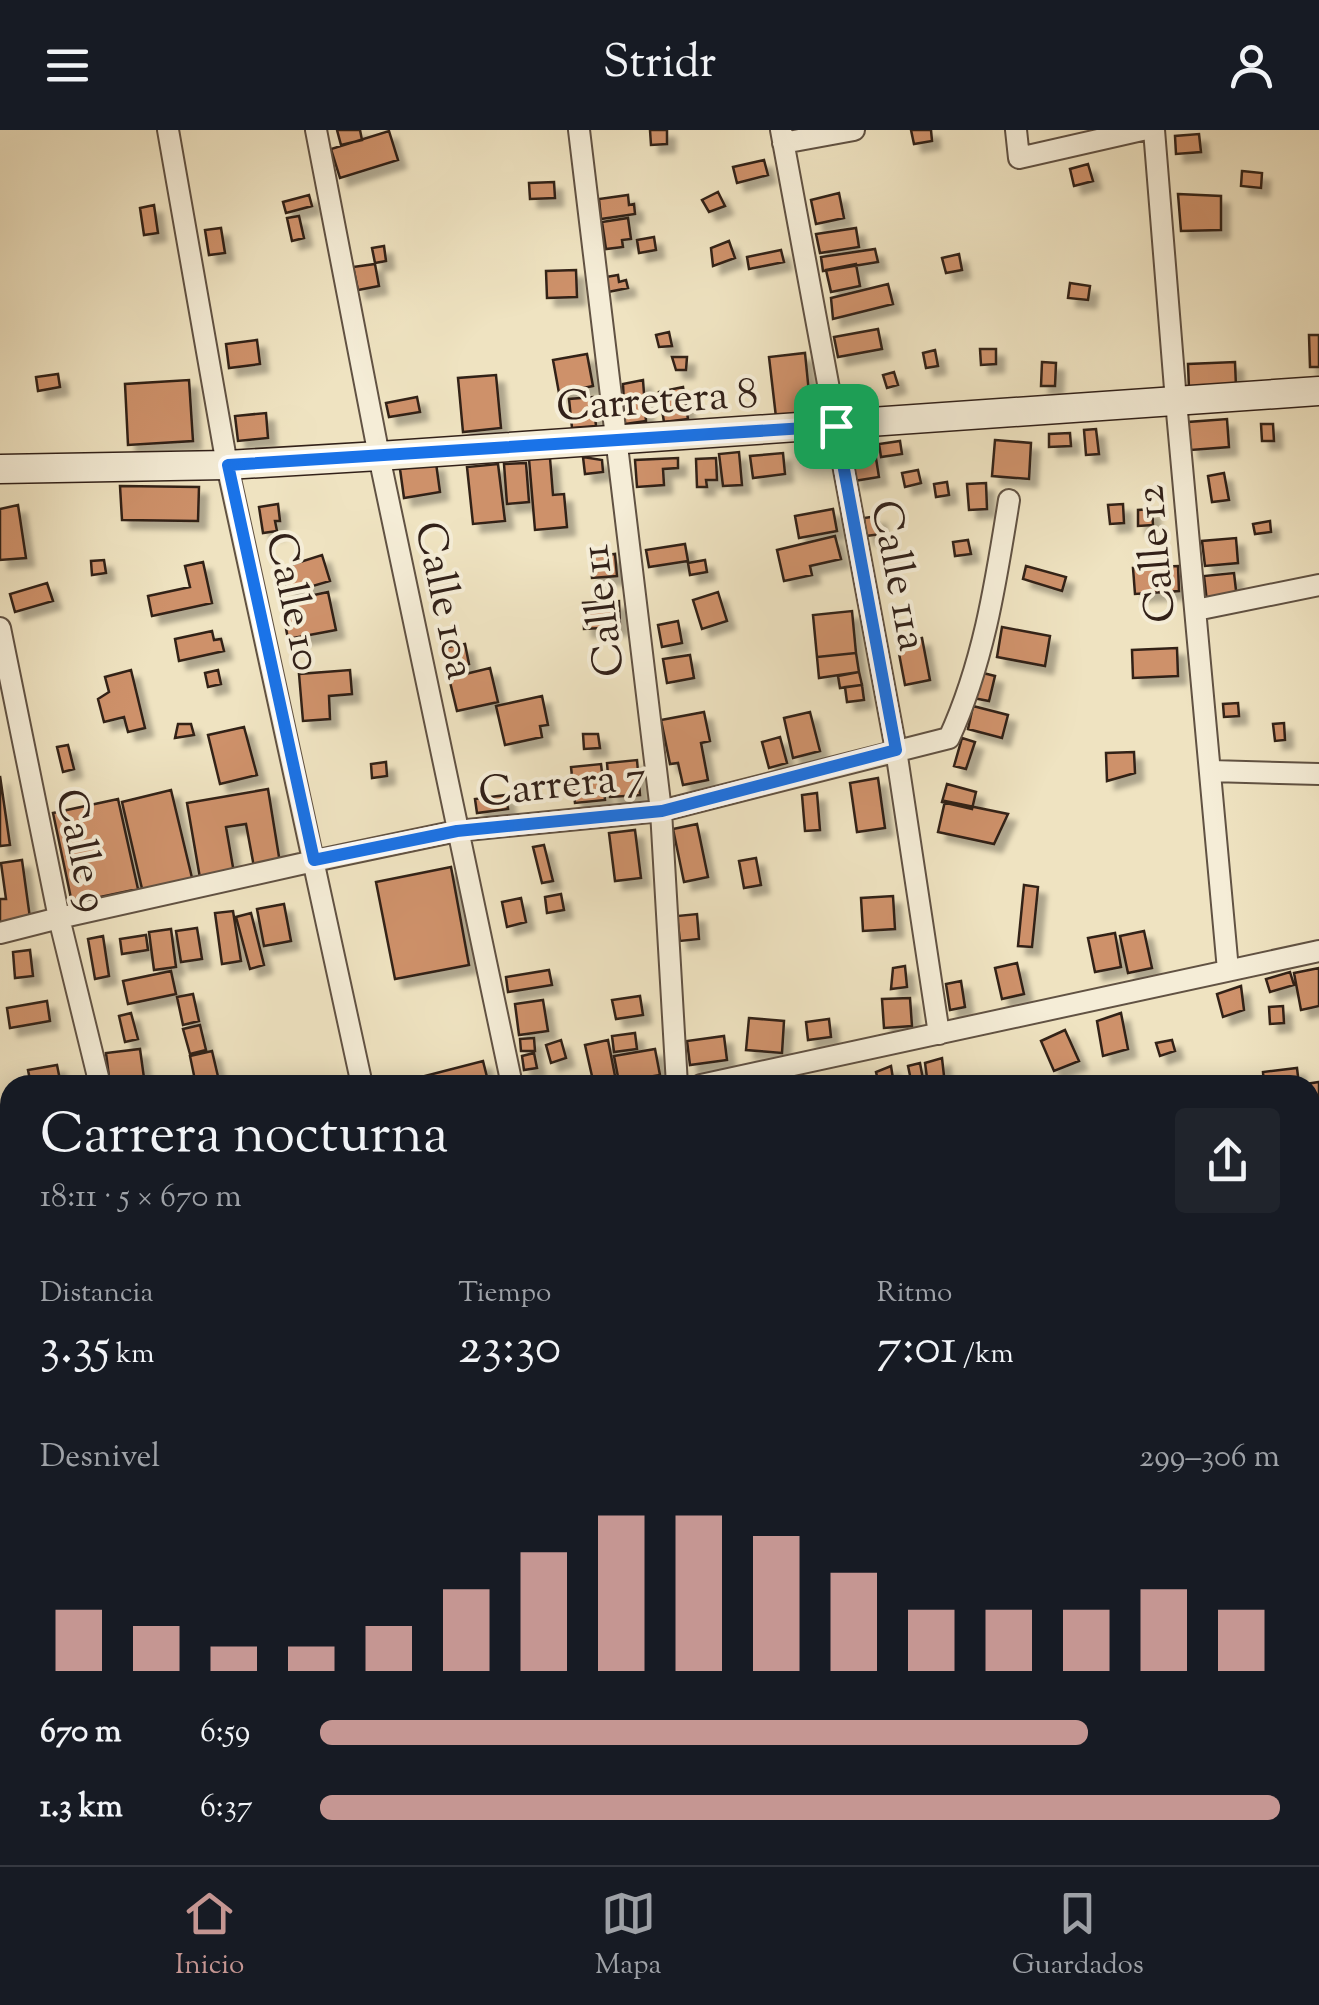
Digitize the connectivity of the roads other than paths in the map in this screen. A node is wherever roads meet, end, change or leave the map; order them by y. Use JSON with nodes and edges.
{"nodes":[{"id":1,"x":168,"y":130,"type":"edge"},
{"id":2,"x":316,"y":130,"type":"edge"},
{"id":3,"x":579,"y":130,"type":"edge"},
{"id":4,"x":854,"y":130,"type":"edge"},
{"id":5,"x":1016,"y":130,"type":"edge"},
{"id":6,"x":1142,"y":130,"type":"edge"},
{"id":7,"x":1154,"y":130,"type":"edge"},
{"id":8,"x":782,"y":137,"type":"edge"},
{"id":9,"x":1319,"y":391,"type":"edge"},
{"id":10,"x":1176,"y":401,"type":"junction"},
{"id":11,"x":836,"y":426,"type":"junction"},
{"id":12,"x":618,"y":440,"type":"junction"},
{"id":13,"x":378,"y":456,"type":"junction"},
{"id":14,"x":228,"y":465,"type":"junction"},
{"id":15,"x":0,"y":469,"type":"edge"},
{"id":16,"x":1009,"y":500,"type":"dead end"},
{"id":17,"x":1319,"y":585,"type":"edge"},
{"id":18,"x":1196,"y":610,"type":"junction"},
{"id":19,"x":0,"y":628,"type":"edge"},
{"id":20,"x":896,"y":750,"type":"junction"},
{"id":21,"x":1211,"y":772,"type":"junction"},
{"id":22,"x":1319,"y":774,"type":"edge"},
{"id":23,"x":662,"y":811,"type":"junction"},
{"id":24,"x":457,"y":831,"type":"junction"},
{"id":25,"x":314,"y":860,"type":"junction"},
{"id":26,"x":59,"y":918,"type":"junction"},
{"id":27,"x":0,"y":933,"type":"edge"},
{"id":28,"x":1319,"y":951,"type":"edge"},
{"id":29,"x":1228,"y":970,"type":"junction"},
{"id":30,"x":940,"y":1034,"type":"junction"},
{"id":31,"x":98,"y":1075,"type":"edge"},
{"id":32,"x":360,"y":1075,"type":"edge"},
{"id":33,"x":510,"y":1075,"type":"edge"},
{"id":34,"x":675,"y":1075,"type":"edge"},
{"id":35,"x":748,"y":1075,"type":"edge"}],
"edges":[{"from":1,"to":14,"type":"street","name":"Calle 10"},
{"from":2,"to":13,"type":"street","name":"Calle 10a"},
{"from":3,"to":12,"type":"street","name":"Calle 11"},
{"from":4,"to":8,"type":"street"},
{"from":5,"to":6,"type":"street"},
{"from":7,"to":10,"type":"street","name":"Calle 12"},
{"from":8,"to":11,"type":"street","name":"Calle 11a"},
{"from":9,"to":10,"type":"street","name":"Carretera 8"},
{"from":10,"to":11,"type":"street","name":"Carretera 8"},
{"from":10,"to":18,"type":"street","name":"Calle 12"},
{"from":11,"to":12,"type":"street","name":"Carretera 8"},
{"from":11,"to":20,"type":"street","name":"Calle 11a"},
{"from":12,"to":13,"type":"street","name":"Carretera 8"},
{"from":12,"to":23,"type":"street","name":"Calle 11"},
{"from":13,"to":14,"type":"street","name":"Carretera 8"},
{"from":13,"to":24,"type":"street","name":"Calle 10a"},
{"from":14,"to":15,"type":"street","name":"Carretera 8"},
{"from":14,"to":25,"type":"street","name":"Calle 10"},
{"from":16,"to":20,"type":"street","name":"Carrera 7"},
{"from":17,"to":18,"type":"street"},
{"from":18,"to":21,"type":"street","name":"Calle 12"},
{"from":19,"to":26,"type":"street","name":"Calle 9"},
{"from":20,"to":23,"type":"street","name":"Carrera 7"},
{"from":20,"to":30,"type":"street","name":"Calle 11a"},
{"from":21,"to":22,"type":"street"},
{"from":21,"to":29,"type":"street","name":"Calle 12"},
{"from":23,"to":24,"type":"street","name":"Carrera 7"},
{"from":23,"to":34,"type":"street","name":"Calle 11"},
{"from":24,"to":25,"type":"street","name":"Carrera 7"},
{"from":24,"to":33,"type":"street","name":"Calle 10a"},
{"from":25,"to":26,"type":"street","name":"Carrera 7"},
{"from":25,"to":32,"type":"street","name":"Calle 10"},
{"from":26,"to":27,"type":"street","name":"Carrera 7"},
{"from":26,"to":31,"type":"street","name":"Calle 9"},
{"from":28,"to":29,"type":"street"},
{"from":29,"to":30,"type":"street"},
{"from":30,"to":35,"type":"street"}]}
